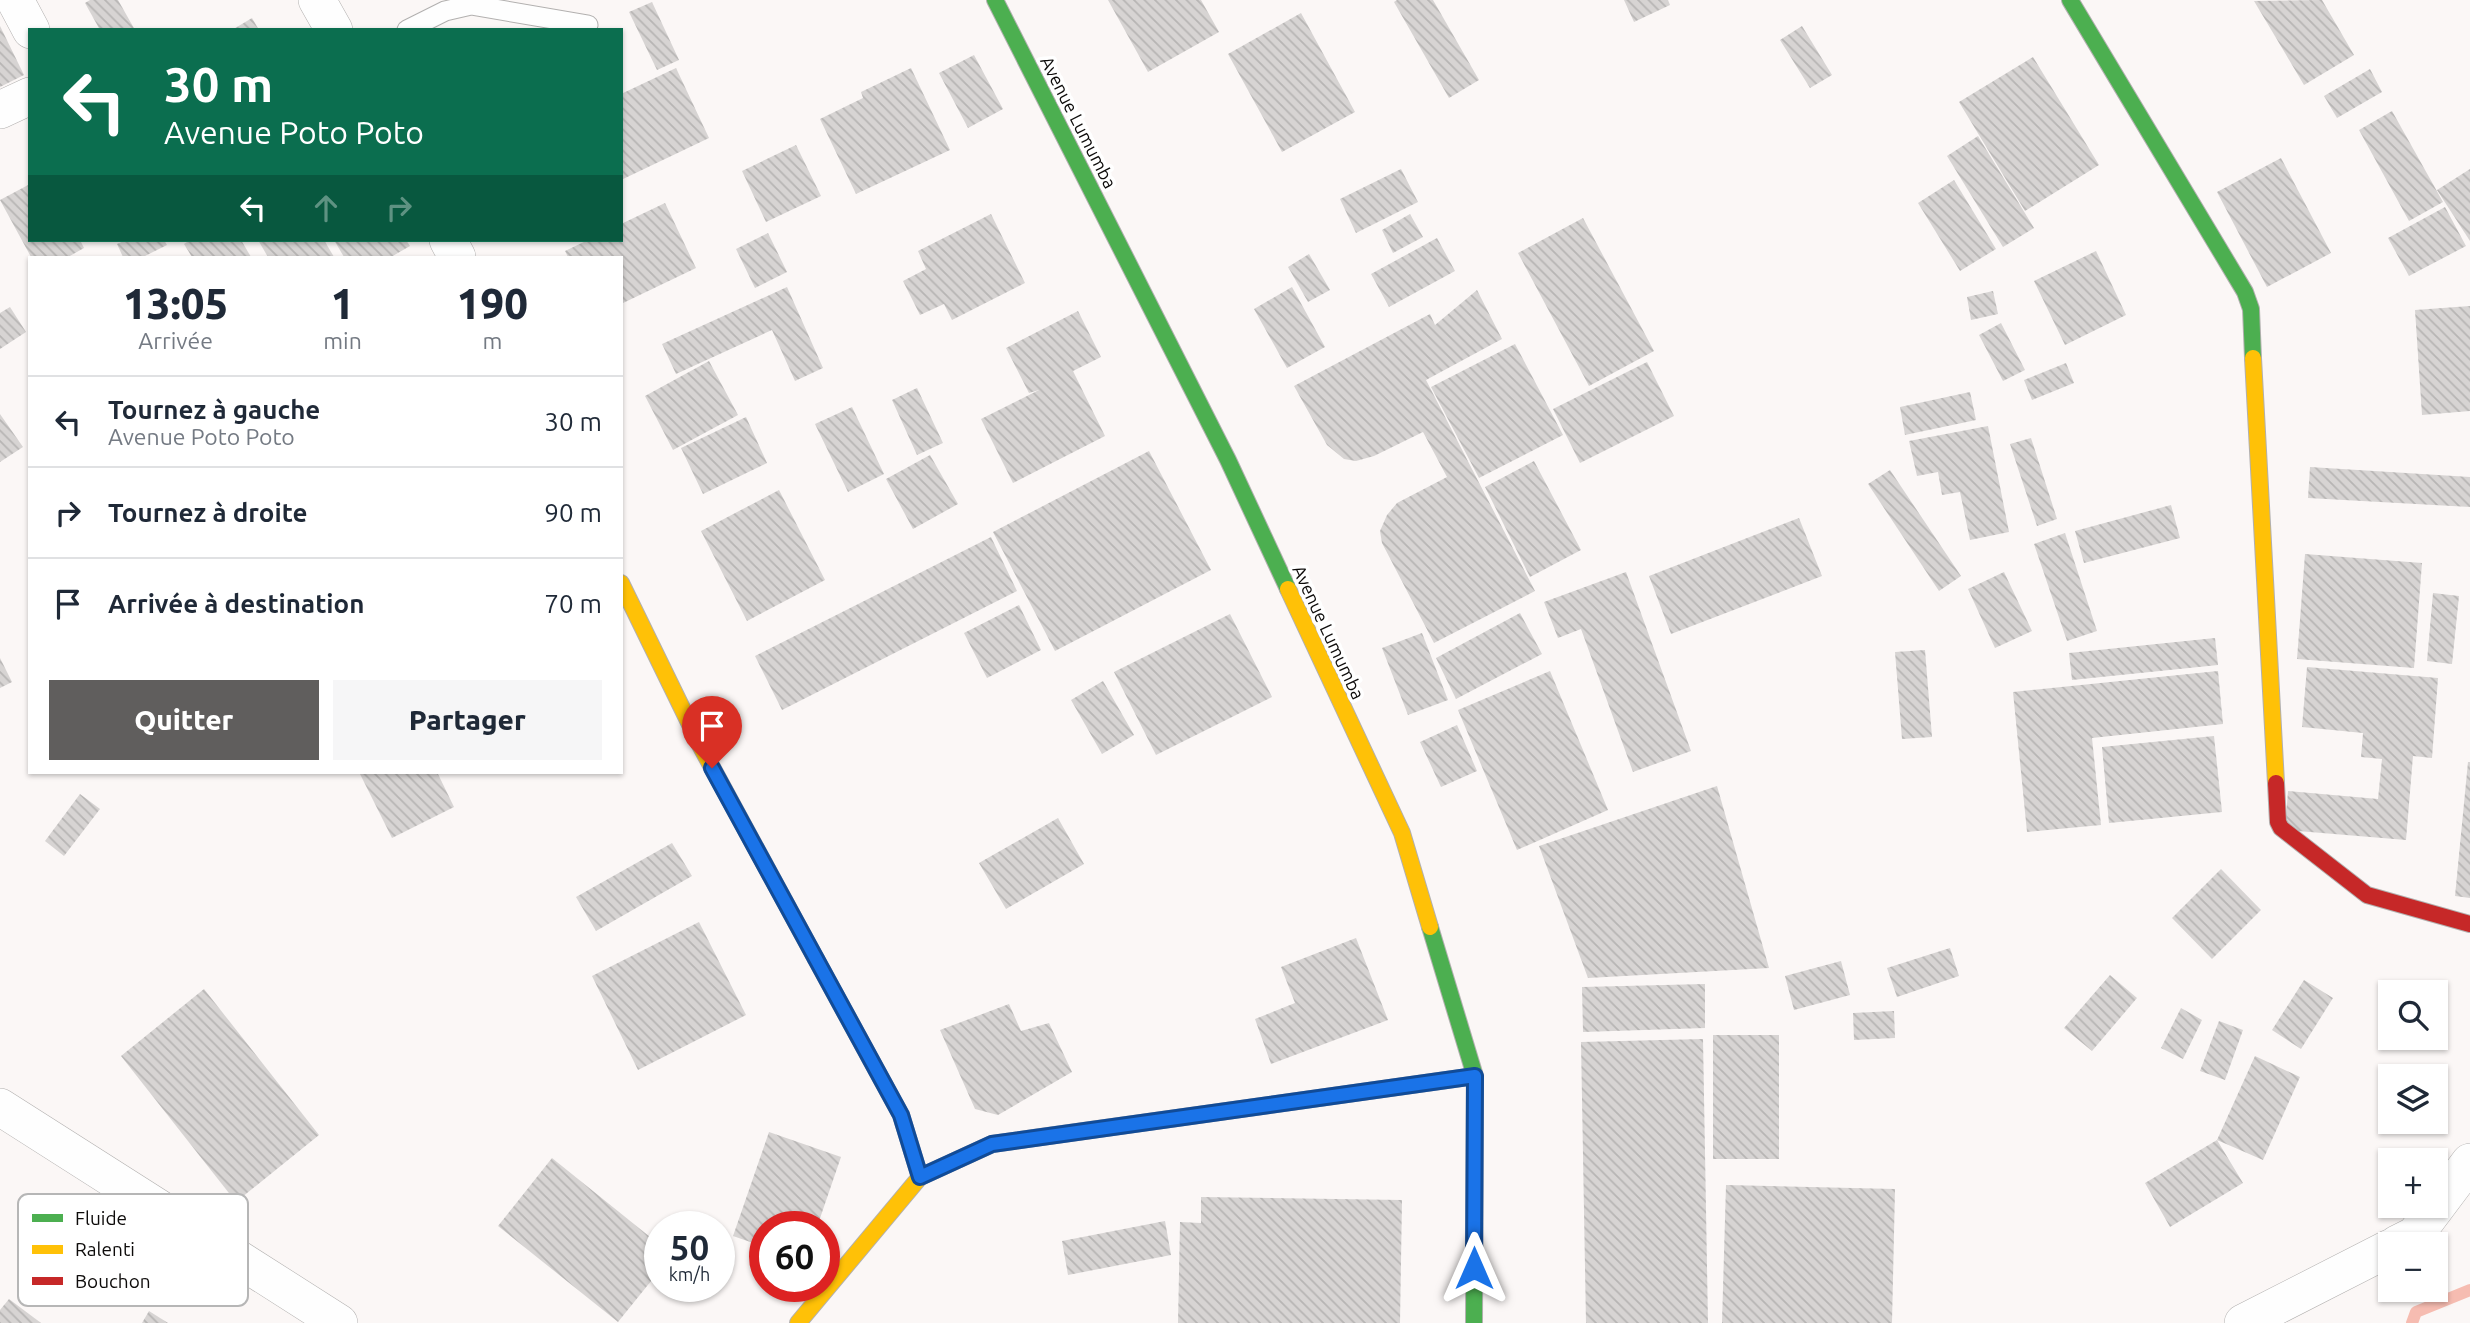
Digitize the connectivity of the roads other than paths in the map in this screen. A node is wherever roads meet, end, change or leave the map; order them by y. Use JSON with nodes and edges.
{"nodes":[{"id":1,"x":15,"y":0,"type":"edge"},
{"id":2,"x":317,"y":0,"type":"edge"},
{"id":3,"x":2070,"y":0,"type":"edge"},
{"id":4,"x":1001,"y":2,"type":"edge"},
{"id":5,"x":589,"y":25,"type":"dead end"},
{"id":6,"x":30,"y":28,"type":"edge"},
{"id":7,"x":333,"y":28,"type":"edge"},
{"id":8,"x":411,"y":28,"type":"edge"},
{"id":9,"x":28,"y":97,"type":"edge"},
{"id":10,"x":0,"y":110,"type":"edge"},
{"id":11,"x":623,"y":587,"type":"edge"},
{"id":12,"x":2470,"y":924,"type":"edge"},
{"id":13,"x":1475,"y":1076,"type":"junction"},
{"id":14,"x":0,"y":1107,"type":"edge"},
{"id":15,"x":2470,"y":1162,"type":"edge"},
{"id":16,"x":920,"y":1177,"type":"junction"},
{"id":17,"x":137,"y":1194,"type":"edge"},
{"id":18,"x":2417,"y":1232,"type":"edge"},
{"id":19,"x":2378,"y":1254,"type":"edge"},
{"id":20,"x":248,"y":1265,"type":"edge"},
{"id":21,"x":339,"y":1323,"type":"edge"},
{"id":22,"x":798,"y":1323,"type":"edge"},
{"id":23,"x":1474,"y":1323,"type":"edge"},
{"id":24,"x":2243,"y":1323,"type":"edge"}],
"edges":[{"from":1,"to":6,"type":"street"},
{"from":2,"to":7,"type":"street"},
{"from":3,"to":12,"type":"street"},
{"from":4,"to":13,"type":"street","name":"Avenue Lumumba"},
{"from":5,"to":8,"type":"lane"},
{"from":9,"to":10,"type":"street"},
{"from":11,"to":16,"type":"street"},
{"from":13,"to":16,"type":"street"},
{"from":13,"to":23,"type":"street","name":"Avenue Lumumba"},
{"from":14,"to":17,"type":"street"},
{"from":15,"to":18,"type":"street"},
{"from":16,"to":22,"type":"street"},
{"from":19,"to":24,"type":"street"},
{"from":20,"to":21,"type":"street"}]}
